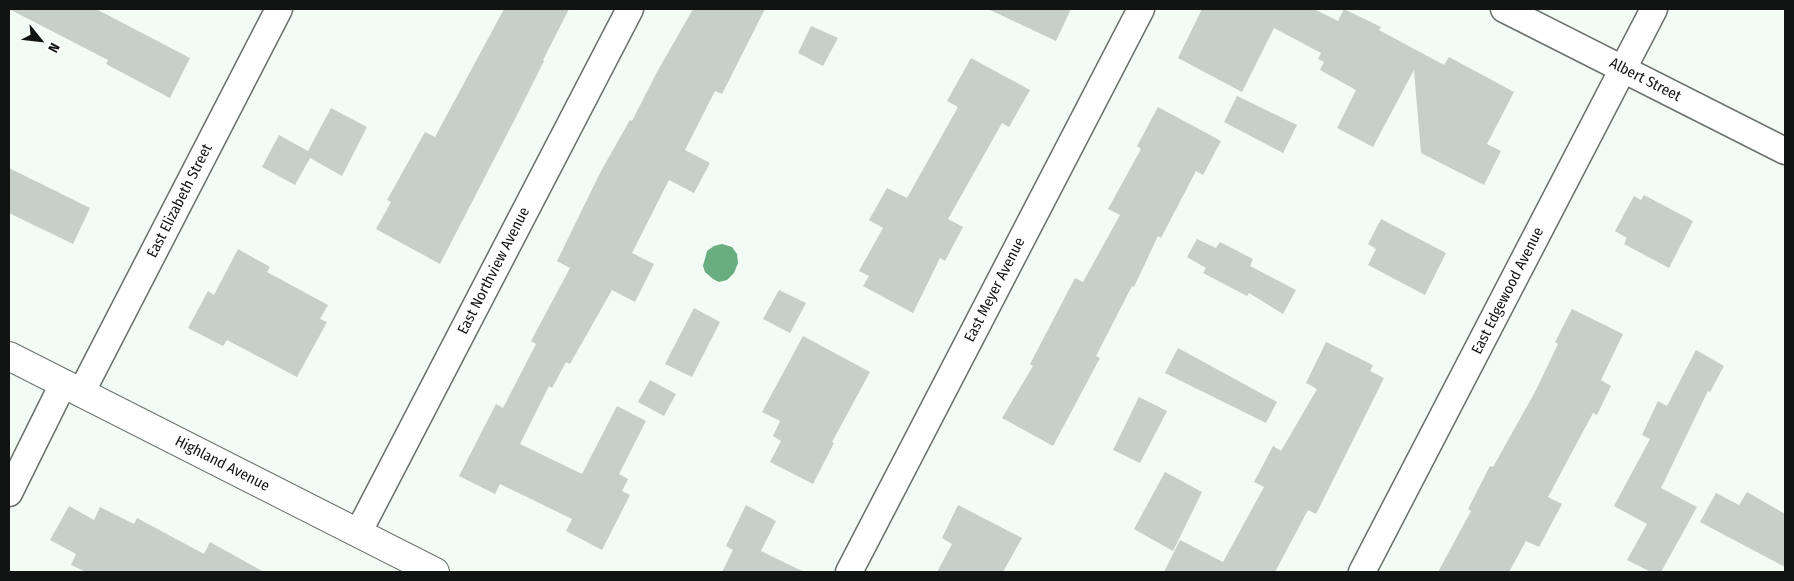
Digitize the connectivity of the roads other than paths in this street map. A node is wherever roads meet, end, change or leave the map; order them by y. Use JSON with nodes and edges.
{"nodes":[{"id":1,"x":279,"y":9,"type":"edge"},
{"id":2,"x":630,"y":9,"type":"edge"},
{"id":3,"x":1141,"y":9,"type":"edge"},
{"id":4,"x":1504,"y":9,"type":"edge"},
{"id":5,"x":1654,"y":9,"type":"edge"},
{"id":6,"x":1623,"y":69,"type":"junction"},
{"id":7,"x":1785,"y":151,"type":"edge"},
{"id":8,"x":9,"y":356,"type":"edge"},
{"id":9,"x":72,"y":389,"type":"junction"},
{"id":10,"x":9,"y":493,"type":"edge"},
{"id":11,"x":358,"y":533,"type":"junction"},
{"id":12,"x":435,"y":572,"type":"edge"},
{"id":13,"x":849,"y":572,"type":"edge"},
{"id":14,"x":1362,"y":572,"type":"edge"}],
"edges":[{"from":1,"to":9,"type":"street","name":"East Elizabeth Street"},
{"from":2,"to":11,"type":"street","name":"East Northview Avenue"},
{"from":3,"to":13,"type":"street","name":"East Meyer Avenue"},
{"from":4,"to":6,"type":"street","name":"Albert Street"},
{"from":5,"to":6,"type":"street","name":"East Edgewood Avenue"},
{"from":6,"to":7,"type":"street","name":"Albert Street"},
{"from":6,"to":14,"type":"street","name":"East Edgewood Avenue"},
{"from":8,"to":9,"type":"main road","name":"Highland Avenue"},
{"from":9,"to":10,"type":"street","name":"East Elizabeth Street"},
{"from":9,"to":11,"type":"main road","name":"Highland Avenue"},
{"from":11,"to":12,"type":"main road","name":"Highland Avenue"}]}
